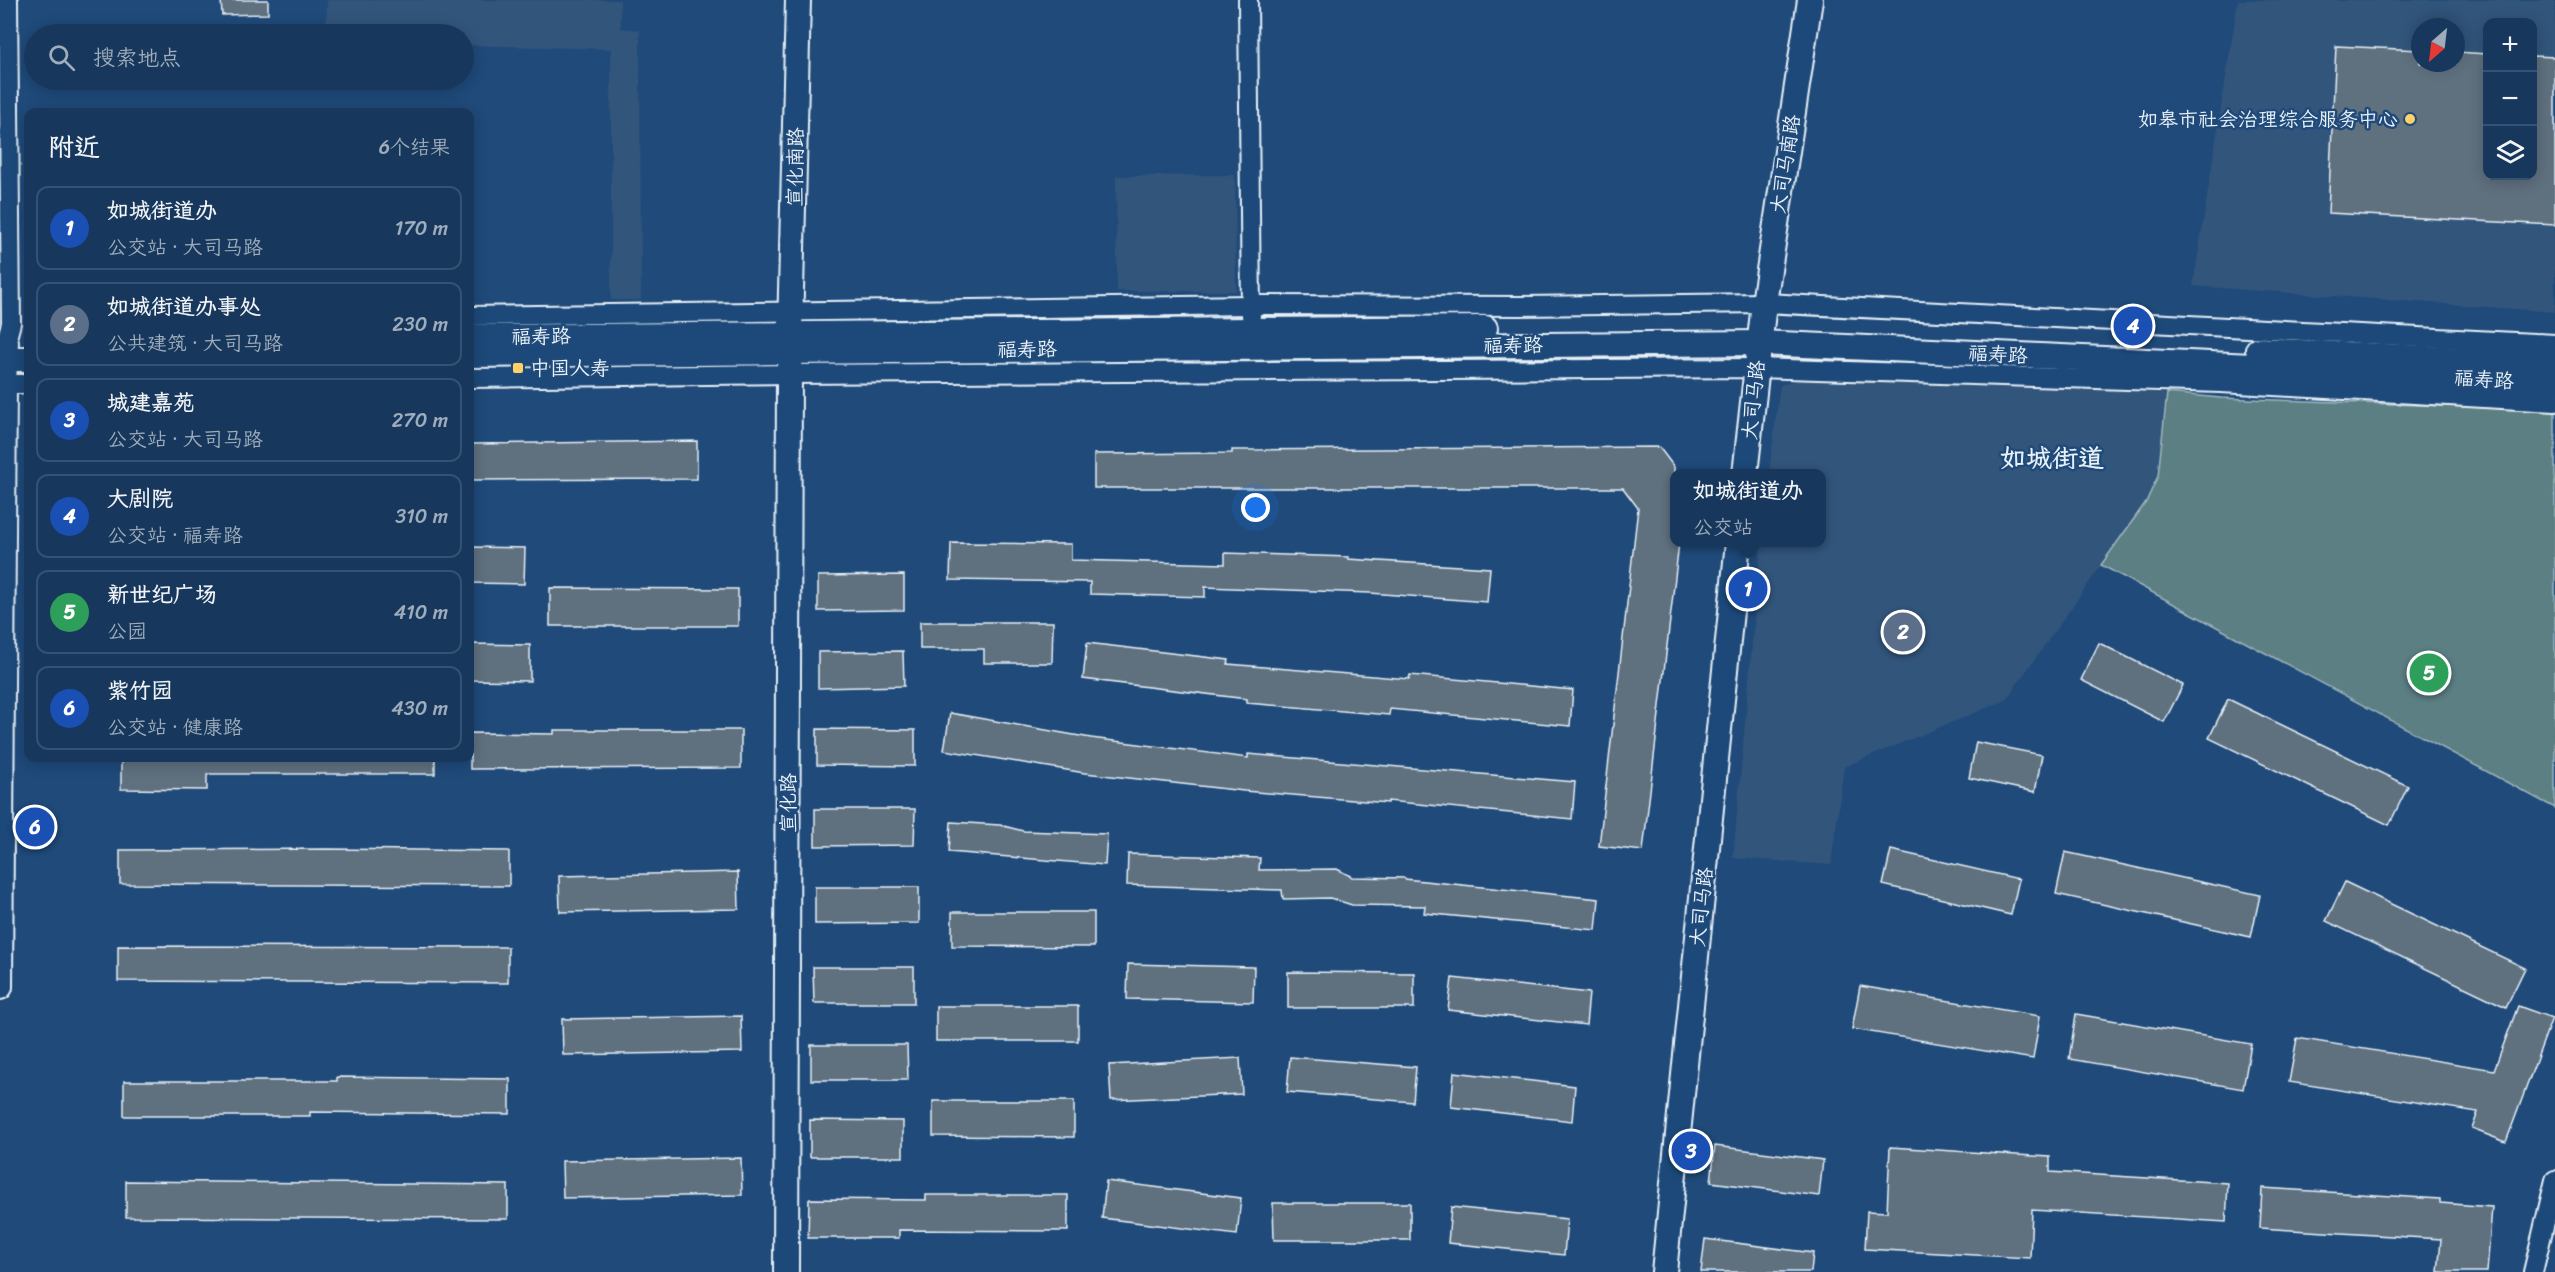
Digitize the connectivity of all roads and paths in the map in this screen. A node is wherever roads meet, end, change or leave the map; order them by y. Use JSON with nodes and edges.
{"nodes":[{"id":1,"x":8,"y":0,"type":"edge"},
{"id":2,"x":798,"y":0,"type":"edge"},
{"id":3,"x":1248,"y":0,"type":"edge"},
{"id":4,"x":1810,"y":0,"type":"edge"},
{"id":5,"x":1764,"y":303,"type":"junction"},
{"id":6,"x":1251,"y":305,"type":"junction"},
{"id":7,"x":474,"y":316,"type":"edge"},
{"id":8,"x":1251,"y":329,"type":"junction"},
{"id":9,"x":1760,"y":335,"type":"junction"},
{"id":10,"x":474,"y":337,"type":"edge"},
{"id":11,"x":10,"y":339,"type":"edge"},
{"id":12,"x":790,"y":342,"type":"junction"},
{"id":13,"x":2555,"y":344,"type":"edge"},
{"id":14,"x":24,"y":355,"type":"edge"},
{"id":15,"x":474,"y":355,"type":"edge"},
{"id":16,"x":2555,"y":364,"type":"edge"},
{"id":17,"x":1755,"y":368,"type":"junction"},
{"id":18,"x":474,"y":378,"type":"edge"},
{"id":19,"x":2,"y":384,"type":"edge"},
{"id":20,"x":24,"y":384,"type":"edge"},
{"id":21,"x":2555,"y":385,"type":"edge"},
{"id":22,"x":2555,"y":402,"type":"edge"},
{"id":23,"x":1745,"y":469,"type":"edge"},
{"id":24,"x":1738,"y":547,"type":"edge"},
{"id":25,"x":0,"y":987,"type":"edge"},
{"id":26,"x":2555,"y":1180,"type":"edge"},
{"id":27,"x":786,"y":1272,"type":"edge"},
{"id":28,"x":1664,"y":1272,"type":"edge"},
{"id":29,"x":2533,"y":1272,"type":"edge"}],
"edges":[{"from":1,"to":11,"type":"street"},
{"from":2,"to":12,"type":"main road","name":"宣化南路"},
{"from":3,"to":6,"type":"street"},
{"from":4,"to":5,"type":"main road","name":"大司马南路"},
{"from":5,"to":6,"type":"street"},
{"from":5,"to":9,"type":"main road","name":"大司马南路"},
{"from":5,"to":13,"type":"street"},
{"from":6,"to":8,"type":"street"},
{"from":6,"to":12,"type":"street"},
{"from":7,"to":12,"type":"street"},
{"from":8,"to":9,"type":"main road","name":"福寿路"},
{"from":8,"to":12,"type":"main road","name":"福寿路"},
{"from":9,"to":12,"type":"main road","name":"福寿路"},
{"from":9,"to":16,"type":"main road","name":"福寿路"},
{"from":9,"to":17,"type":"main road","name":"大司马路"},
{"from":9,"to":21,"type":"main road","name":"福寿路"},
{"from":10,"to":12,"type":"main road","name":"福寿路"},
{"from":11,"to":14,"type":"main road"},
{"from":11,"to":19,"type":"main road"},
{"from":12,"to":15,"type":"main road","name":"福寿路"},
{"from":12,"to":17,"type":"street"},
{"from":12,"to":18,"type":"street"},
{"from":12,"to":27,"type":"main road","name":"宣化路"},
{"from":17,"to":22,"type":"street"},
{"from":17,"to":23,"type":"main road","name":"大司马路"},
{"from":19,"to":20,"type":"street"},
{"from":19,"to":25,"type":"main road"},
{"from":24,"to":28,"type":"main road","name":"大司马路"},
{"from":26,"to":29,"type":"street"}]}
